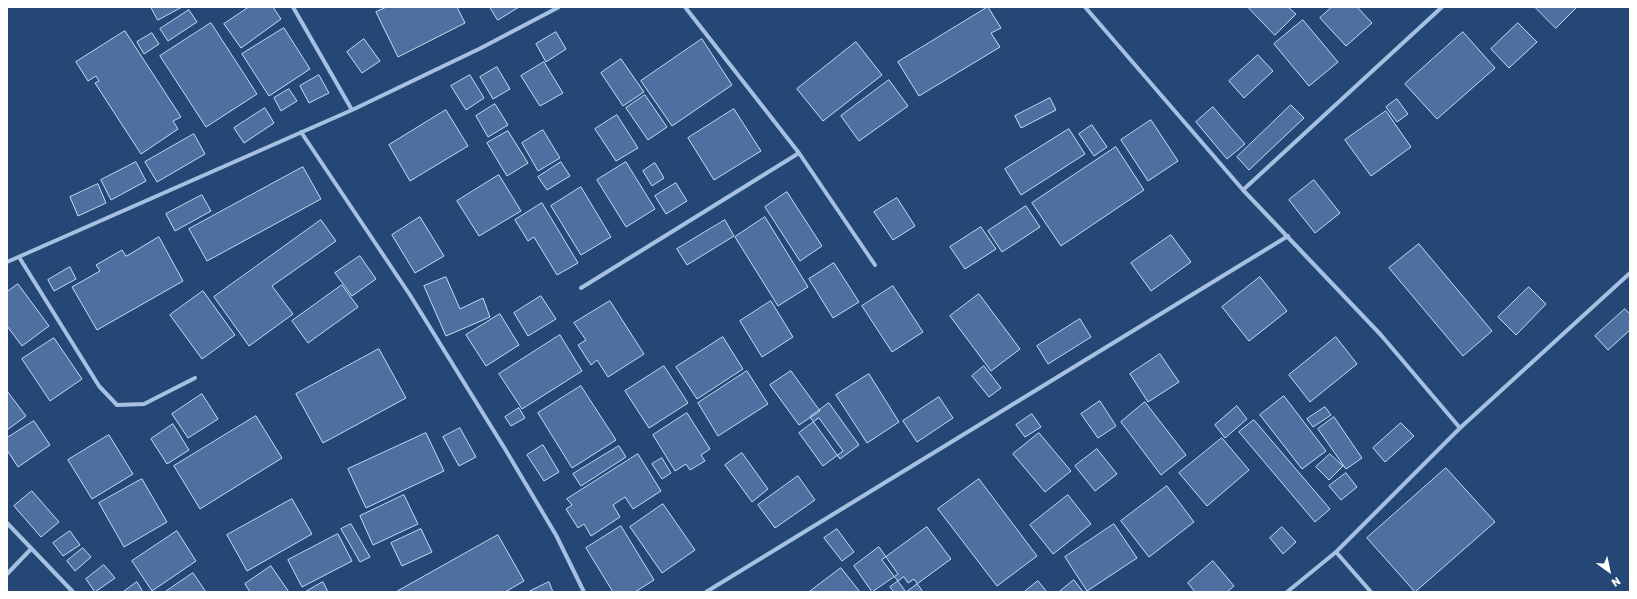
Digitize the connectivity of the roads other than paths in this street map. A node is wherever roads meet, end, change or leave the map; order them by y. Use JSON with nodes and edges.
{"nodes":[{"id":1,"x":293,"y":7,"type":"edge"},
{"id":2,"x":559,"y":7,"type":"edge"},
{"id":3,"x":685,"y":7,"type":"edge"},
{"id":4,"x":1085,"y":7,"type":"edge"},
{"id":5,"x":1442,"y":7,"type":"edge"},
{"id":6,"x":352,"y":110,"type":"junction"},
{"id":7,"x":301,"y":132,"type":"junction"},
{"id":8,"x":799,"y":153,"type":"junction"},
{"id":9,"x":1243,"y":190,"type":"junction"},
{"id":10,"x":1288,"y":236,"type":"junction"},
{"id":11,"x":19,"y":257,"type":"junction"},
{"id":12,"x":7,"y":262,"type":"edge"},
{"id":13,"x":875,"y":265,"type":"dead end"},
{"id":14,"x":1630,"y":273,"type":"edge"},
{"id":15,"x":581,"y":288,"type":"dead end"},
{"id":16,"x":195,"y":378,"type":"dead end"},
{"id":17,"x":1460,"y":428,"type":"junction"},
{"id":18,"x":7,"y":523,"type":"edge"},
{"id":19,"x":31,"y":549,"type":"junction"},
{"id":20,"x":1336,"y":552,"type":"junction"},
{"id":21,"x":7,"y":574,"type":"edge"},
{"id":22,"x":72,"y":592,"type":"edge"},
{"id":23,"x":584,"y":592,"type":"edge"},
{"id":24,"x":706,"y":592,"type":"edge"},
{"id":25,"x":1287,"y":592,"type":"edge"},
{"id":26,"x":1371,"y":592,"type":"edge"}],
"edges":[{"from":1,"to":6,"type":"street"},
{"from":2,"to":6,"type":"street"},
{"from":3,"to":8,"type":"street"},
{"from":4,"to":9,"type":"street"},
{"from":5,"to":9,"type":"street"},
{"from":6,"to":7,"type":"street"},
{"from":7,"to":11,"type":"street"},
{"from":7,"to":23,"type":"street"},
{"from":8,"to":13,"type":"street"},
{"from":8,"to":15,"type":"street"},
{"from":9,"to":10,"type":"street"},
{"from":10,"to":17,"type":"street"},
{"from":10,"to":24,"type":"street"},
{"from":11,"to":12,"type":"street"},
{"from":11,"to":16,"type":"street"},
{"from":14,"to":17,"type":"street"},
{"from":17,"to":20,"type":"street"},
{"from":18,"to":19,"type":"street"},
{"from":19,"to":21,"type":"street"},
{"from":19,"to":22,"type":"street"},
{"from":20,"to":25,"type":"street"},
{"from":20,"to":26,"type":"street"}]}
